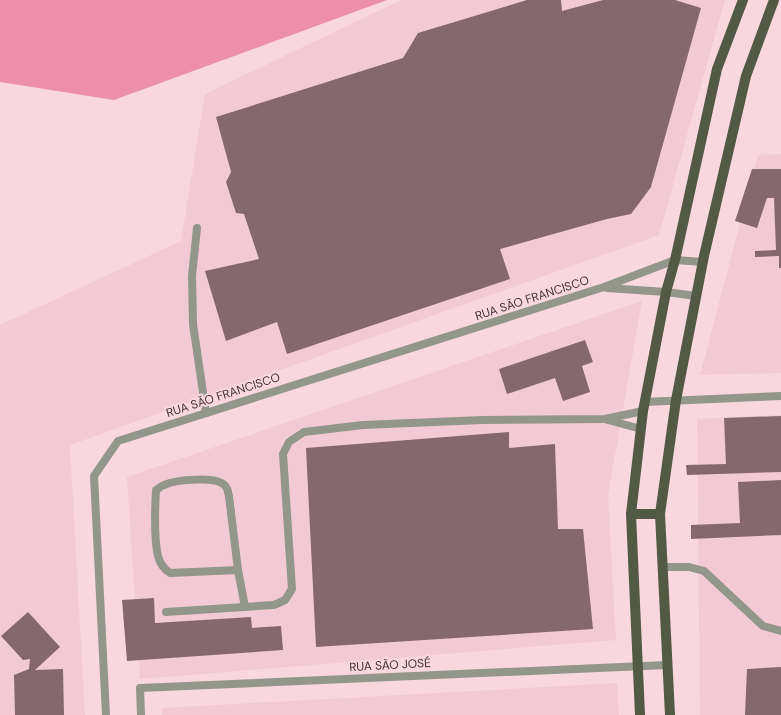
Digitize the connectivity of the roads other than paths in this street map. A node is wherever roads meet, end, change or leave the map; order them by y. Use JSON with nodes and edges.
{"nodes":[{"id":1,"x":743,"y":0,"type":"edge"},
{"id":2,"x":774,"y":0,"type":"edge"},
{"id":3,"x":196,"y":228,"type":"dead end"},
{"id":4,"x":675,"y":260,"type":"junction"},
{"id":5,"x":703,"y":262,"type":"junction"},
{"id":6,"x":604,"y":287,"type":"junction"},
{"id":7,"x":666,"y":292,"type":"junction"},
{"id":8,"x":696,"y":296,"type":"junction"},
{"id":9,"x":781,"y":396,"type":"edge"},
{"id":10,"x":676,"y":400,"type":"junction"},
{"id":11,"x":644,"y":407,"type":"junction"},
{"id":12,"x":206,"y":413,"type":"junction"},
{"id":13,"x":605,"y":419,"type":"junction"},
{"id":14,"x":641,"y":429,"type":"junction"},
{"id":15,"x":631,"y":514,"type":"junction"},
{"id":16,"x":660,"y":514,"type":"junction"},
{"id":17,"x":663,"y":567,"type":"junction"},
{"id":18,"x":238,"y":570,"type":"junction"},
{"id":19,"x":245,"y":607,"type":"junction"},
{"id":20,"x":166,"y":612,"type":"dead end"},
{"id":21,"x":781,"y":631,"type":"edge"},
{"id":22,"x":667,"y":665,"type":"junction"},
{"id":23,"x":638,"y":666,"type":"junction"},
{"id":24,"x":106,"y":715,"type":"edge"},
{"id":25,"x":141,"y":715,"type":"edge"},
{"id":26,"x":640,"y":715,"type":"edge"},
{"id":27,"x":670,"y":715,"type":"edge"}],
"edges":[{"from":1,"to":4,"type":"main road"},
{"from":2,"to":5,"type":"main road"},
{"from":3,"to":12,"type":"street"},
{"from":4,"to":5,"type":"street","name":"RUA SÃO FRANCISCO"},
{"from":4,"to":6,"type":"street","name":"RUA SÃO FRANCISCO"},
{"from":4,"to":7,"type":"main road"},
{"from":5,"to":8,"type":"main road"},
{"from":6,"to":7,"type":"street","name":"RUA SÃO FRANCISCO"},
{"from":6,"to":12,"type":"street","name":"RUA SÃO FRANCISCO"},
{"from":7,"to":8,"type":"street","name":"RUA SÃO FRANCISCO"},
{"from":7,"to":11,"type":"main road"},
{"from":8,"to":10,"type":"main road"},
{"from":9,"to":10,"type":"street"},
{"from":10,"to":11,"type":"street"},
{"from":10,"to":16,"type":"main road"},
{"from":11,"to":13,"type":"street"},
{"from":11,"to":14,"type":"main road"},
{"from":12,"to":24,"type":"street","name":"RUA SÃO FRANCISCO"},
{"from":13,"to":14,"type":"street"},
{"from":13,"to":19,"type":"street"},
{"from":14,"to":15,"type":"main road"},
{"from":15,"to":16,"type":"main road"},
{"from":15,"to":23,"type":"main road"},
{"from":16,"to":17,"type":"main road"},
{"from":17,"to":21,"type":"street"},
{"from":17,"to":22,"type":"main road"},
{"from":18,"to":18,"type":"street"},
{"from":18,"to":19,"type":"street"},
{"from":19,"to":20,"type":"street"},
{"from":22,"to":23,"type":"street","name":"RUA SÃO JOSÉ"},
{"from":22,"to":27,"type":"main road"},
{"from":23,"to":25,"type":"street","name":"RUA SÃO JOSÉ"},
{"from":23,"to":26,"type":"main road"}]}
